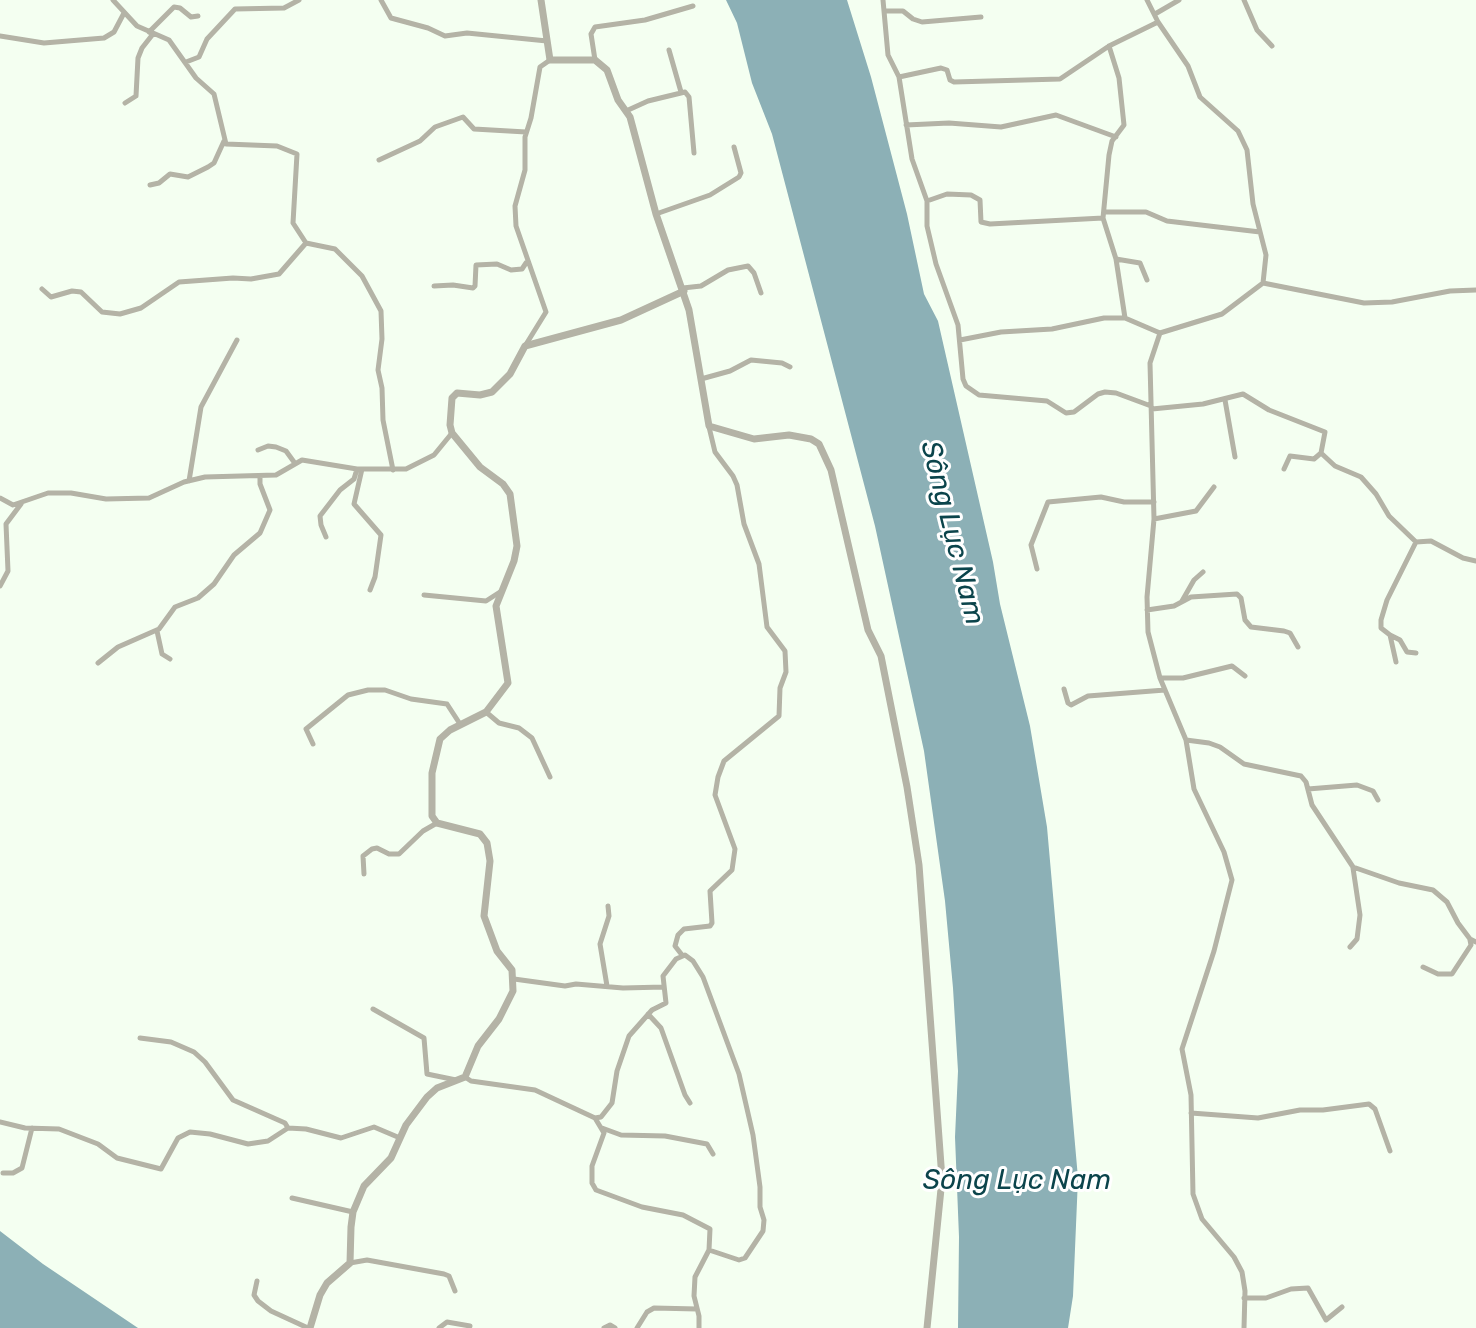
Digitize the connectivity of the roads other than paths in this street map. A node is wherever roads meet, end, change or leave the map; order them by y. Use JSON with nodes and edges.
{"nodes":[{"id":1,"x":113,"y":0,"type":"edge"},
{"id":2,"x":299,"y":0,"type":"edge"},
{"id":3,"x":381,"y":0,"type":"edge"},
{"id":4,"x":541,"y":0,"type":"edge"},
{"id":5,"x":883,"y":0,"type":"edge"},
{"id":6,"x":1147,"y":0,"type":"edge"},
{"id":7,"x":1179,"y":0,"type":"edge"},
{"id":8,"x":1244,"y":0,"type":"edge"},
{"id":9,"x":693,"y":6,"type":"dead end"},
{"id":10,"x":885,"y":11,"type":"junction"},
{"id":11,"x":124,"y":13,"type":"junction"},
{"id":12,"x":1155,"y":14,"type":"junction"},
{"id":13,"x":198,"y":16,"type":"dead end"},
{"id":14,"x":981,"y":17,"type":"dead end"},
{"id":15,"x":1158,"y":22,"type":"junction"},
{"id":16,"x":151,"y":33,"type":"junction"},
{"id":17,"x":0,"y":36,"type":"edge"},
{"id":18,"x":547,"y":41,"type":"junction"},
{"id":19,"x":1109,"y":46,"type":"junction"},
{"id":20,"x":1272,"y":46,"type":"dead end"},
{"id":21,"x":669,"y":50,"type":"dead end"},
{"id":22,"x":550,"y":60,"type":"junction"},
{"id":23,"x":595,"y":60,"type":"junction"},
{"id":24,"x":186,"y":62,"type":"junction"},
{"id":25,"x":899,"y":77,"type":"junction"},
{"id":26,"x":681,"y":92,"type":"junction"},
{"id":27,"x":125,"y":103,"type":"dead end"},
{"id":28,"x":626,"y":111,"type":"junction"},
{"id":29,"x":906,"y":125,"type":"junction"},
{"id":30,"x":526,"y":132,"type":"junction"},
{"id":31,"x":1116,"y":137,"type":"junction"},
{"id":32,"x":224,"y":141,"type":"junction"},
{"id":33,"x":734,"y":147,"type":"dead end"},
{"id":34,"x":694,"y":153,"type":"dead end"},
{"id":35,"x":379,"y":160,"type":"dead end"},
{"id":36,"x":150,"y":185,"type":"dead end"},
{"id":37,"x":927,"y":201,"type":"junction"},
{"id":38,"x":656,"y":214,"type":"junction"},
{"id":39,"x":1104,"y":215,"type":"junction"},
{"id":40,"x":1260,"y":232,"type":"junction"},
{"id":41,"x":306,"y":243,"type":"junction"},
{"id":42,"x":1116,"y":259,"type":"junction"},
{"id":43,"x":526,"y":262,"type":"junction"},
{"id":44,"x":1147,"y":280,"type":"dead end"},
{"id":45,"x":1263,"y":283,"type":"junction"},
{"id":46,"x":434,"y":286,"type":"dead end"},
{"id":47,"x":42,"y":289,"type":"dead end"},
{"id":48,"x":684,"y":290,"type":"junction"},
{"id":49,"x":1476,"y":290,"type":"edge"},
{"id":50,"x":761,"y":293,"type":"dead end"},
{"id":51,"x":1125,"y":318,"type":"junction"},
{"id":52,"x":1160,"y":333,"type":"junction"},
{"id":53,"x":237,"y":340,"type":"dead end"},
{"id":54,"x":960,"y":340,"type":"junction"},
{"id":55,"x":525,"y":346,"type":"junction"},
{"id":56,"x":790,"y":367,"type":"dead end"},
{"id":57,"x":701,"y":379,"type":"junction"},
{"id":58,"x":1225,"y":400,"type":"junction"},
{"id":59,"x":1152,"y":408,"type":"junction"},
{"id":60,"x":709,"y":426,"type":"junction"},
{"id":61,"x":452,"y":433,"type":"junction"},
{"id":62,"x":258,"y":450,"type":"dead end"},
{"id":63,"x":1321,"y":453,"type":"junction"},
{"id":64,"x":1235,"y":457,"type":"dead end"},
{"id":65,"x":294,"y":462,"type":"junction"},
{"id":66,"x":360,"y":469,"type":"junction"},
{"id":67,"x":1284,"y":469,"type":"dead end"},
{"id":68,"x":393,"y":470,"type":"junction"},
{"id":69,"x":260,"y":476,"type":"junction"},
{"id":70,"x":189,"y":481,"type":"junction"},
{"id":71,"x":1214,"y":487,"type":"dead end"},
{"id":72,"x":0,"y":498,"type":"edge"},
{"id":73,"x":1154,"y":502,"type":"junction"},
{"id":74,"x":22,"y":503,"type":"junction"},
{"id":75,"x":1154,"y":519,"type":"junction"},
{"id":76,"x":326,"y":537,"type":"dead end"},
{"id":77,"x":1416,"y":542,"type":"junction"},
{"id":78,"x":1476,"y":561,"type":"edge"},
{"id":79,"x":1037,"y":569,"type":"dead end"},
{"id":80,"x":1203,"y":572,"type":"dead end"},
{"id":81,"x":0,"y":586,"type":"edge"},
{"id":82,"x":370,"y":590,"type":"dead end"},
{"id":83,"x":500,"y":592,"type":"junction"},
{"id":84,"x":424,"y":595,"type":"dead end"},
{"id":85,"x":1182,"y":602,"type":"junction"},
{"id":86,"x":1147,"y":610,"type":"junction"},
{"id":87,"x":157,"y":631,"type":"junction"},
{"id":88,"x":1390,"y":635,"type":"junction"},
{"id":89,"x":1298,"y":647,"type":"dead end"},
{"id":90,"x":1416,"y":653,"type":"dead end"},
{"id":91,"x":170,"y":659,"type":"dead end"},
{"id":92,"x":1396,"y":662,"type":"dead end"},
{"id":93,"x":98,"y":663,"type":"dead end"},
{"id":94,"x":1245,"y":676,"type":"dead end"},
{"id":95,"x":1160,"y":678,"type":"junction"},
{"id":96,"x":1064,"y":689,"type":"dead end"},
{"id":97,"x":1165,"y":690,"type":"junction"},
{"id":98,"x":486,"y":712,"type":"junction"},
{"id":99,"x":460,"y":724,"type":"junction"},
{"id":100,"x":1186,"y":740,"type":"junction"},
{"id":101,"x":313,"y":744,"type":"dead end"},
{"id":102,"x":550,"y":777,"type":"dead end"},
{"id":103,"x":1308,"y":789,"type":"junction"},
{"id":104,"x":1378,"y":800,"type":"dead end"},
{"id":105,"x":437,"y":823,"type":"junction"},
{"id":106,"x":1353,"y":867,"type":"junction"},
{"id":107,"x":364,"y":874,"type":"dead end"},
{"id":108,"x":608,"y":906,"type":"dead end"},
{"id":109,"x":1474,"y":941,"type":"edge"},
{"id":110,"x":1350,"y":947,"type":"dead end"},
{"id":111,"x":682,"y":955,"type":"junction"},
{"id":112,"x":1423,"y":967,"type":"dead end"},
{"id":113,"x":514,"y":979,"type":"junction"},
{"id":114,"x":607,"y":986,"type":"junction"},
{"id":115,"x":664,"y":987,"type":"junction"},
{"id":116,"x":373,"y":1009,"type":"dead end"},
{"id":117,"x":648,"y":1014,"type":"junction"},
{"id":118,"x":140,"y":1038,"type":"dead end"},
{"id":119,"x":461,"y":1079,"type":"junction"},
{"id":120,"x":690,"y":1103,"type":"dead end"},
{"id":121,"x":1191,"y":1113,"type":"junction"},
{"id":122,"x":595,"y":1118,"type":"junction"},
{"id":123,"x":0,"y":1122,"type":"edge"},
{"id":124,"x":32,"y":1128,"type":"junction"},
{"id":125,"x":288,"y":1128,"type":"junction"},
{"id":126,"x":602,"y":1128,"type":"junction"},
{"id":127,"x":400,"y":1138,"type":"junction"},
{"id":128,"x":1390,"y":1151,"type":"dead end"},
{"id":129,"x":713,"y":1154,"type":"dead end"},
{"id":130,"x":3,"y":1173,"type":"dead end"},
{"id":131,"x":292,"y":1198,"type":"dead end"},
{"id":132,"x":353,"y":1212,"type":"junction"},
{"id":133,"x":709,"y":1250,"type":"junction"},
{"id":134,"x":350,"y":1263,"type":"junction"},
{"id":135,"x":257,"y":1281,"type":"dead end"},
{"id":136,"x":455,"y":1291,"type":"dead end"},
{"id":137,"x":1244,"y":1298,"type":"junction"},
{"id":138,"x":1342,"y":1307,"type":"dead end"},
{"id":139,"x":697,"y":1309,"type":"junction"},
{"id":140,"x":470,"y":1326,"type":"dead end"},
{"id":141,"x":309,"y":1328,"type":"edge"},
{"id":142,"x":439,"y":1328,"type":"edge"},
{"id":143,"x":604,"y":1328,"type":"edge"},
{"id":144,"x":615,"y":1328,"type":"edge"},
{"id":145,"x":637,"y":1328,"type":"edge"},
{"id":146,"x":699,"y":1328,"type":"edge"},
{"id":147,"x":927,"y":1328,"type":"edge"},
{"id":148,"x":1244,"y":1328,"type":"edge"}],
"edges":[{"from":1,"to":11,"type":"street"},
{"from":2,"to":24,"type":"street"},
{"from":3,"to":18,"type":"street"},
{"from":4,"to":18,"type":"street"},
{"from":5,"to":10,"type":"street"},
{"from":6,"to":12,"type":"street"},
{"from":7,"to":12,"type":"street"},
{"from":8,"to":20,"type":"street"},
{"from":9,"to":23,"type":"street"},
{"from":10,"to":14,"type":"street"},
{"from":10,"to":25,"type":"street"},
{"from":11,"to":16,"type":"street"},
{"from":11,"to":17,"type":"street"},
{"from":12,"to":15,"type":"street"},
{"from":13,"to":16,"type":"street"},
{"from":15,"to":19,"type":"street"},
{"from":15,"to":40,"type":"street"},
{"from":16,"to":24,"type":"street"},
{"from":16,"to":27,"type":"street"},
{"from":18,"to":22,"type":"street"},
{"from":19,"to":25,"type":"street"},
{"from":19,"to":31,"type":"street"},
{"from":21,"to":26,"type":"street"},
{"from":22,"to":23,"type":"street"},
{"from":22,"to":30,"type":"street"},
{"from":23,"to":28,"type":"street"},
{"from":24,"to":32,"type":"street"},
{"from":25,"to":29,"type":"street"},
{"from":26,"to":28,"type":"street"},
{"from":26,"to":34,"type":"street"},
{"from":28,"to":38,"type":"street"},
{"from":29,"to":31,"type":"street"},
{"from":29,"to":37,"type":"street"},
{"from":30,"to":35,"type":"street"},
{"from":30,"to":43,"type":"street"},
{"from":31,"to":39,"type":"street"},
{"from":32,"to":36,"type":"street"},
{"from":32,"to":41,"type":"street"},
{"from":33,"to":38,"type":"street"},
{"from":37,"to":39,"type":"street"},
{"from":37,"to":54,"type":"street"},
{"from":38,"to":48,"type":"street"},
{"from":39,"to":40,"type":"street"},
{"from":39,"to":42,"type":"street"},
{"from":40,"to":45,"type":"street"},
{"from":41,"to":47,"type":"street"},
{"from":41,"to":68,"type":"street"},
{"from":42,"to":44,"type":"street"},
{"from":42,"to":51,"type":"street"},
{"from":43,"to":46,"type":"street"},
{"from":43,"to":55,"type":"street"},
{"from":45,"to":49,"type":"street"},
{"from":45,"to":52,"type":"street"},
{"from":48,"to":50,"type":"street"},
{"from":48,"to":55,"type":"street"},
{"from":48,"to":57,"type":"street"},
{"from":51,"to":52,"type":"street"},
{"from":51,"to":54,"type":"street"},
{"from":52,"to":59,"type":"street"},
{"from":53,"to":70,"type":"street"},
{"from":54,"to":59,"type":"street"},
{"from":55,"to":61,"type":"street"},
{"from":56,"to":57,"type":"street"},
{"from":57,"to":60,"type":"street"},
{"from":58,"to":59,"type":"street"},
{"from":58,"to":63,"type":"street"},
{"from":58,"to":64,"type":"street"},
{"from":59,"to":73,"type":"street"},
{"from":60,"to":111,"type":"street"},
{"from":60,"to":147,"type":"street"},
{"from":61,"to":68,"type":"street"},
{"from":61,"to":83,"type":"street"},
{"from":62,"to":65,"type":"street"},
{"from":63,"to":67,"type":"street"},
{"from":63,"to":77,"type":"street"},
{"from":65,"to":66,"type":"street"},
{"from":65,"to":69,"type":"street"},
{"from":66,"to":68,"type":"street"},
{"from":66,"to":76,"type":"street"},
{"from":66,"to":82,"type":"street"},
{"from":69,"to":70,"type":"street"},
{"from":69,"to":87,"type":"street"},
{"from":70,"to":74,"type":"street"},
{"from":71,"to":75,"type":"street"},
{"from":72,"to":74,"type":"street"},
{"from":73,"to":75,"type":"street"},
{"from":73,"to":79,"type":"street"},
{"from":74,"to":81,"type":"street"},
{"from":75,"to":86,"type":"street"},
{"from":77,"to":78,"type":"street"},
{"from":77,"to":88,"type":"street"},
{"from":80,"to":85,"type":"street"},
{"from":83,"to":84,"type":"street"},
{"from":83,"to":98,"type":"street"},
{"from":85,"to":86,"type":"street"},
{"from":85,"to":89,"type":"street"},
{"from":86,"to":95,"type":"street"},
{"from":87,"to":91,"type":"street"},
{"from":87,"to":93,"type":"street"},
{"from":88,"to":90,"type":"street"},
{"from":88,"to":92,"type":"street"},
{"from":94,"to":95,"type":"street"},
{"from":95,"to":97,"type":"street"},
{"from":96,"to":97,"type":"street"},
{"from":97,"to":100,"type":"street"},
{"from":98,"to":99,"type":"street"},
{"from":98,"to":102,"type":"street"},
{"from":99,"to":101,"type":"street"},
{"from":99,"to":105,"type":"street"},
{"from":100,"to":103,"type":"street"},
{"from":100,"to":121,"type":"street"},
{"from":103,"to":104,"type":"street"},
{"from":103,"to":106,"type":"street"},
{"from":105,"to":107,"type":"street"},
{"from":105,"to":113,"type":"street"},
{"from":106,"to":109,"type":"street"},
{"from":106,"to":110,"type":"street"},
{"from":108,"to":114,"type":"street"},
{"from":109,"to":112,"type":"street"},
{"from":111,"to":115,"type":"street"},
{"from":111,"to":133,"type":"street"},
{"from":113,"to":114,"type":"street"},
{"from":113,"to":119,"type":"street"},
{"from":114,"to":115,"type":"street"},
{"from":115,"to":117,"type":"street"},
{"from":116,"to":119,"type":"street"},
{"from":117,"to":120,"type":"street"},
{"from":117,"to":122,"type":"street"},
{"from":118,"to":125,"type":"street"},
{"from":119,"to":122,"type":"street"},
{"from":119,"to":127,"type":"street"},
{"from":121,"to":128,"type":"street"},
{"from":121,"to":137,"type":"street"},
{"from":122,"to":126,"type":"street"},
{"from":123,"to":124,"type":"street"},
{"from":124,"to":125,"type":"street"},
{"from":124,"to":130,"type":"street"},
{"from":125,"to":127,"type":"street"},
{"from":126,"to":129,"type":"street"},
{"from":126,"to":133,"type":"street"},
{"from":127,"to":132,"type":"street"},
{"from":131,"to":132,"type":"street"},
{"from":132,"to":134,"type":"street"},
{"from":133,"to":139,"type":"street"},
{"from":134,"to":136,"type":"street"},
{"from":134,"to":141,"type":"street"},
{"from":135,"to":141,"type":"street"},
{"from":137,"to":138,"type":"street"},
{"from":137,"to":148,"type":"street"},
{"from":139,"to":145,"type":"street"},
{"from":139,"to":146,"type":"street"},
{"from":140,"to":142,"type":"street"},
{"from":143,"to":144,"type":"street"}]}
